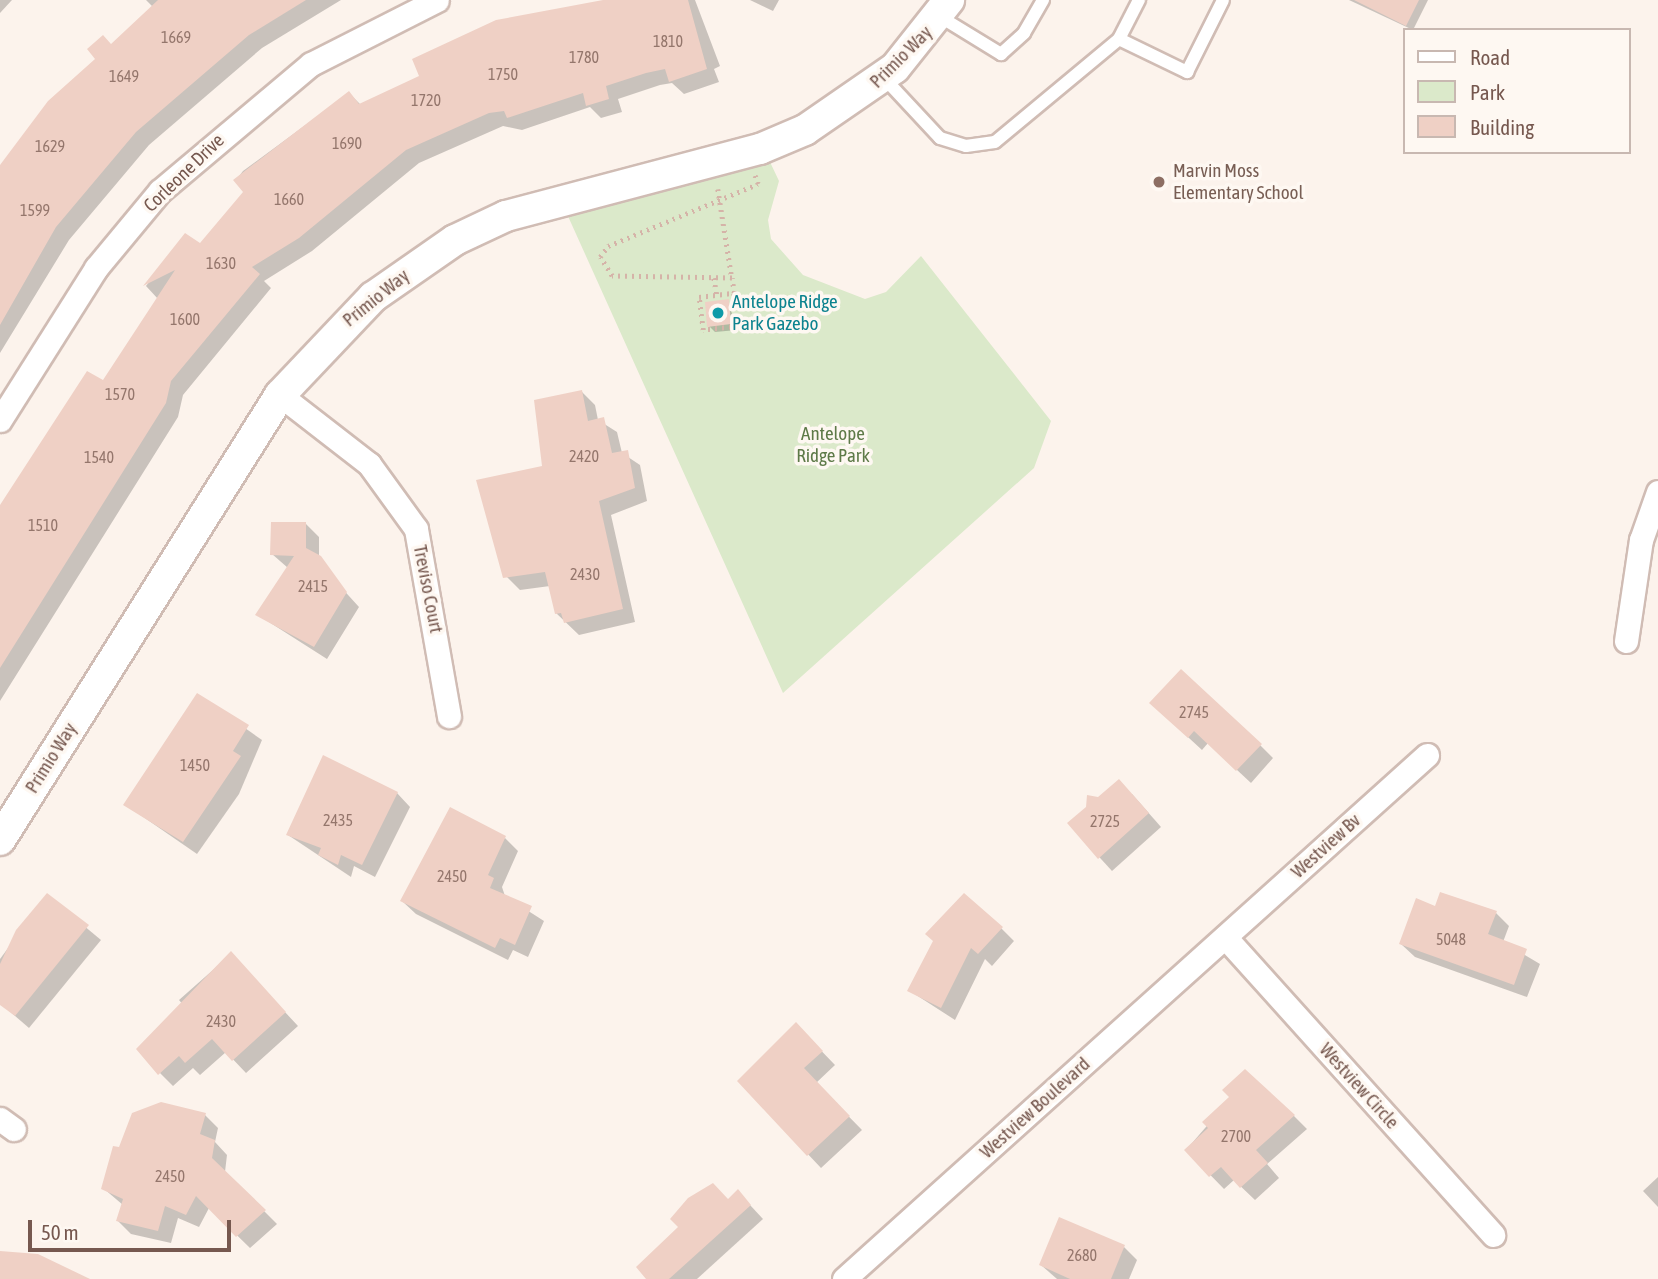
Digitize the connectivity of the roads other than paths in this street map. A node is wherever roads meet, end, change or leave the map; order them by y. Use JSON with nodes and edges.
{"nodes":[{"id":1,"x":437,"y":0,"type":"edge"},
{"id":2,"x":1043,"y":0,"type":"edge"},
{"id":3,"x":1139,"y":0,"type":"edge"},
{"id":4,"x":1223,"y":0,"type":"edge"},
{"id":5,"x":944,"y":8,"type":"edge"},
{"id":6,"x":1119,"y":38,"type":"junction"},
{"id":7,"x":884,"y":78,"type":"junction"},
{"id":8,"x":279,"y":395,"type":"junction"},
{"id":9,"x":0,"y":420,"type":"edge"},
{"id":10,"x":1658,"y":492,"type":"edge"},
{"id":11,"x":1626,"y":641,"type":"dead end"},
{"id":12,"x":449,"y":716,"type":"dead end"},
{"id":13,"x":1427,"y":755,"type":"dead end"},
{"id":14,"x":0,"y":840,"type":"edge"},
{"id":15,"x":1225,"y":937,"type":"junction"},
{"id":16,"x":1493,"y":1235,"type":"dead end"},
{"id":17,"x":845,"y":1279,"type":"edge"}],
"edges":[{"from":1,"to":9,"type":"street","name":"Corleone Drive"},
{"from":2,"to":5,"type":"lane"},
{"from":3,"to":6,"type":"lane"},
{"from":4,"to":6,"type":"lane"},
{"from":5,"to":7,"type":"street","name":"Primio Way"},
{"from":6,"to":7,"type":"lane"},
{"from":7,"to":8,"type":"street","name":"Primio Way"},
{"from":8,"to":12,"type":"street","name":"Treviso Court"},
{"from":8,"to":14,"type":"street","name":"Primio Way"},
{"from":10,"to":11,"type":"street"},
{"from":13,"to":15,"type":"street","name":"Westview Bv"},
{"from":15,"to":16,"type":"street","name":"Westview Circle"},
{"from":15,"to":17,"type":"street","name":"Westview Boulevard"}]}
